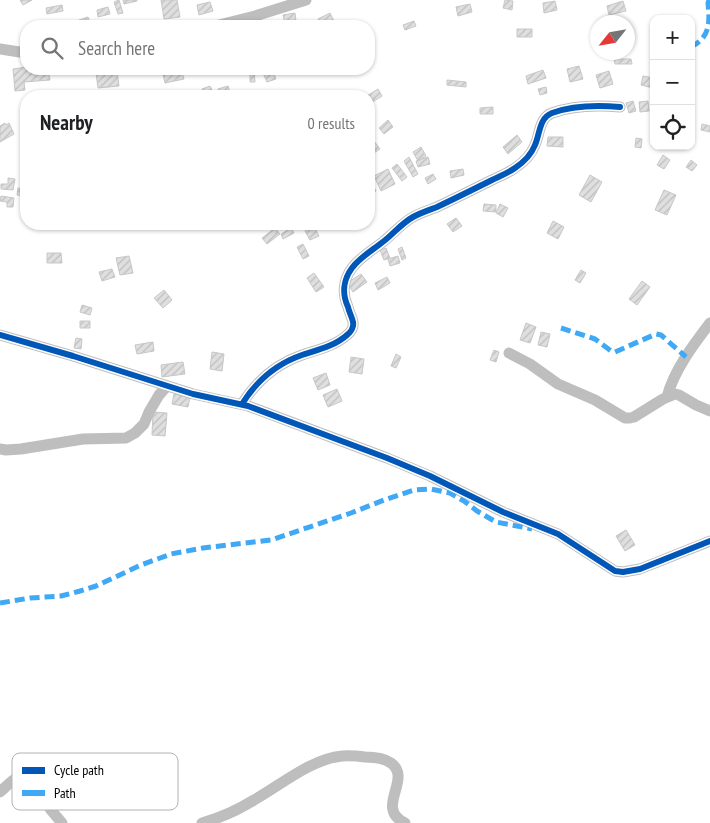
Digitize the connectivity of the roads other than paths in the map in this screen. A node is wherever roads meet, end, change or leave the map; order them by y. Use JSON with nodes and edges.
{"nodes":[{"id":1,"x":306,"y":0,"type":"edge"},
{"id":2,"x":239,"y":20,"type":"edge"},
{"id":3,"x":0,"y":48,"type":"edge"},
{"id":4,"x":20,"y":53,"type":"edge"},
{"id":5,"x":620,"y":107,"type":"dead end"},
{"id":6,"x":710,"y":323,"type":"edge"},
{"id":7,"x":0,"y":335,"type":"edge"},
{"id":8,"x":509,"y":353,"type":"dead end"},
{"id":9,"x":167,"y":386,"type":"junction"},
{"id":10,"x":667,"y":397,"type":"junction"},
{"id":11,"x":242,"y":404,"type":"junction"},
{"id":12,"x":710,"y":411,"type":"edge"},
{"id":13,"x":0,"y":449,"type":"edge"},
{"id":14,"x":710,"y":542,"type":"edge"},
{"id":15,"x":12,"y":782,"type":"edge"},
{"id":16,"x":0,"y":792,"type":"edge"},
{"id":17,"x":51,"y":810,"type":"edge"},
{"id":18,"x":62,"y":823,"type":"edge"},
{"id":19,"x":202,"y":823,"type":"edge"},
{"id":20,"x":405,"y":823,"type":"edge"}],
"edges":[{"from":1,"to":2,"type":"street"},
{"from":3,"to":4,"type":"street"},
{"from":5,"to":11,"type":"street"},
{"from":6,"to":10,"type":"street"},
{"from":7,"to":9,"type":"street"},
{"from":8,"to":10,"type":"street"},
{"from":9,"to":11,"type":"street"},
{"from":9,"to":13,"type":"street"},
{"from":10,"to":12,"type":"street"},
{"from":11,"to":14,"type":"street"},
{"from":15,"to":16,"type":"street"},
{"from":17,"to":18,"type":"street"},
{"from":19,"to":20,"type":"street"}]}
